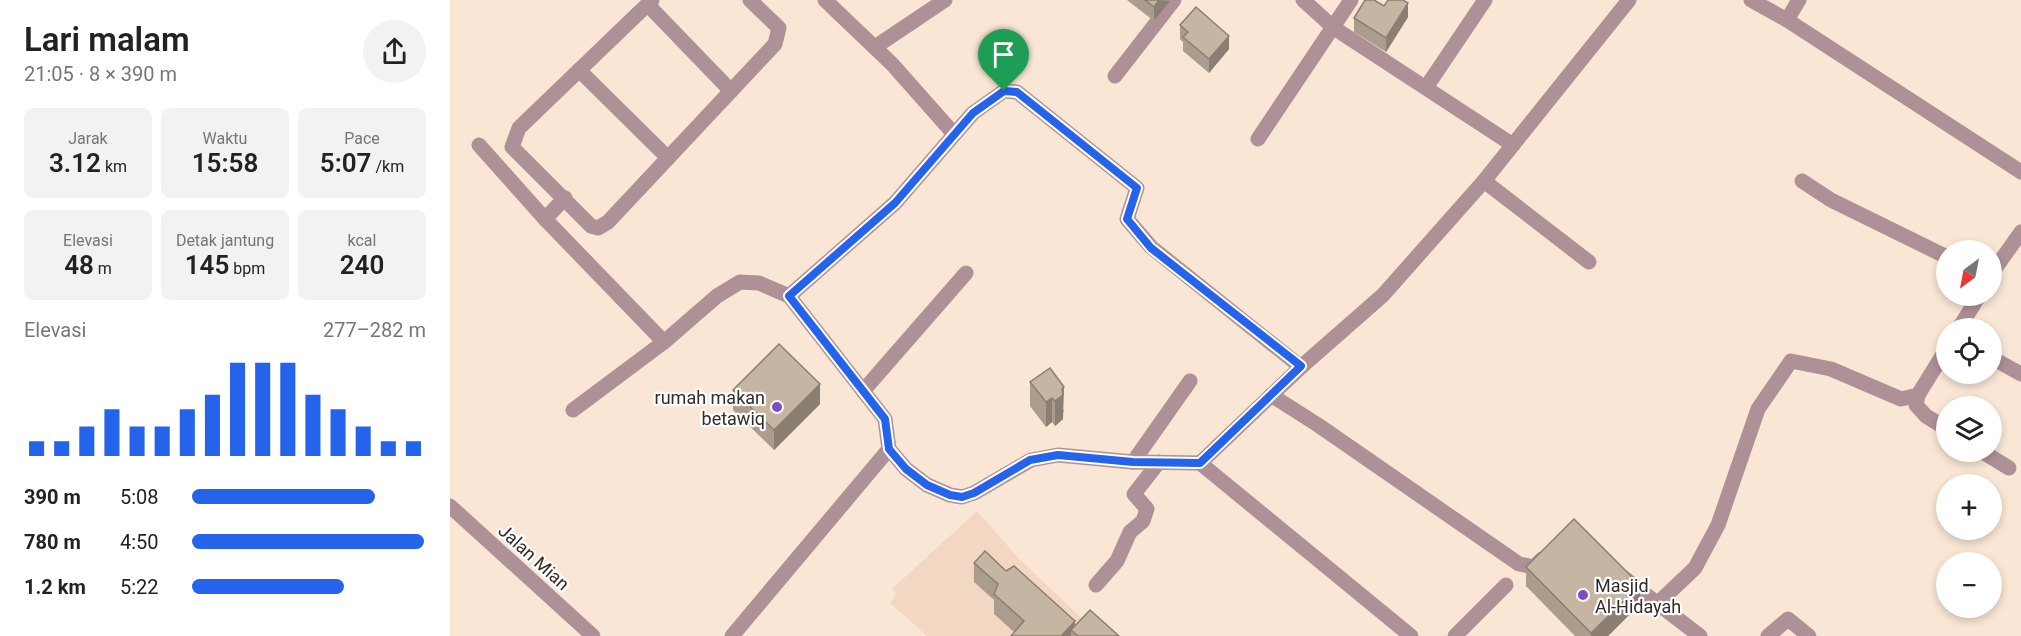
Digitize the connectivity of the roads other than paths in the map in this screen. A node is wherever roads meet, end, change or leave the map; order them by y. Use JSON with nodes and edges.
{"nodes":[{"id":1,"x":750,"y":0,"type":"edge"},
{"id":2,"x":825,"y":0,"type":"edge"},
{"id":3,"x":945,"y":0,"type":"edge"},
{"id":4,"x":1174,"y":0,"type":"edge"},
{"id":5,"x":1303,"y":0,"type":"edge"},
{"id":6,"x":1351,"y":0,"type":"edge"},
{"id":7,"x":1485,"y":0,"type":"edge"},
{"id":8,"x":1629,"y":0,"type":"edge"},
{"id":9,"x":1751,"y":0,"type":"edge"},
{"id":10,"x":1799,"y":0,"type":"edge"},
{"id":11,"x":650,"y":2,"type":"edge"},
{"id":12,"x":1787,"y":20,"type":"junction"},
{"id":13,"x":1334,"y":28,"type":"junction"},
{"id":14,"x":874,"y":46,"type":"junction"},
{"id":15,"x":579,"y":70,"type":"junction"},
{"id":16,"x":1115,"y":76,"type":"dead end"},
{"id":17,"x":1427,"y":86,"type":"junction"},
{"id":18,"x":731,"y":91,"type":"junction"},
{"id":19,"x":954,"y":134,"type":"junction"},
{"id":20,"x":1258,"y":139,"type":"dead end"},
{"id":21,"x":479,"y":145,"type":"dead end"},
{"id":22,"x":1513,"y":145,"type":"junction"},
{"id":23,"x":668,"y":158,"type":"junction"},
{"id":24,"x":2021,"y":172,"type":"edge"},
{"id":25,"x":1802,"y":181,"type":"dead end"},
{"id":26,"x":1484,"y":182,"type":"junction"},
{"id":27,"x":566,"y":198,"type":"junction"},
{"id":28,"x":545,"y":219,"type":"junction"},
{"id":29,"x":2021,"y":232,"type":"edge"},
{"id":30,"x":1936,"y":252,"type":"edge"},
{"id":31,"x":2002,"y":259,"type":"edge"},
{"id":32,"x":1589,"y":262,"type":"dead end"},
{"id":33,"x":966,"y":273,"type":"dead end"},
{"id":34,"x":789,"y":296,"type":"junction"},
{"id":35,"x":664,"y":342,"type":"junction"},
{"id":36,"x":2002,"y":364,"type":"edge"},
{"id":37,"x":1301,"y":366,"type":"junction"},
{"id":38,"x":1936,"y":366,"type":"edge"},
{"id":39,"x":2021,"y":374,"type":"edge"},
{"id":40,"x":1190,"y":381,"type":"dead end"},
{"id":41,"x":863,"y":391,"type":"junction"},
{"id":42,"x":1271,"y":395,"type":"junction"},
{"id":43,"x":1918,"y":395,"type":"junction"},
{"id":44,"x":573,"y":410,"type":"dead end"},
{"id":45,"x":1936,"y":422,"type":"edge"},
{"id":46,"x":889,"y":449,"type":"junction"},
{"id":47,"x":1133,"y":462,"type":"junction"},
{"id":48,"x":1159,"y":462,"type":"junction"},
{"id":49,"x":1999,"y":462,"type":"edge"},
{"id":50,"x":1200,"y":463,"type":"junction"},
{"id":51,"x":2009,"y":468,"type":"dead end"},
{"id":52,"x":450,"y":506,"type":"edge"},
{"id":53,"x":1555,"y":545,"type":"edge"},
{"id":54,"x":1615,"y":570,"type":"edge"},
{"id":55,"x":1096,"y":585,"type":"dead end"},
{"id":56,"x":1506,"y":585,"type":"dead end"},
{"id":57,"x":1657,"y":604,"type":"junction"},
{"id":58,"x":593,"y":636,"type":"edge"},
{"id":59,"x":732,"y":636,"type":"edge"},
{"id":60,"x":1411,"y":636,"type":"edge"},
{"id":61,"x":1455,"y":636,"type":"edge"},
{"id":62,"x":1700,"y":636,"type":"edge"},
{"id":63,"x":1768,"y":636,"type":"edge"},
{"id":64,"x":1809,"y":636,"type":"edge"}],
"edges":[{"from":1,"to":18,"type":"street"},
{"from":2,"to":14,"type":"street"},
{"from":3,"to":14,"type":"street"},
{"from":4,"to":16,"type":"street"},
{"from":5,"to":13,"type":"street"},
{"from":6,"to":13,"type":"street"},
{"from":7,"to":17,"type":"street"},
{"from":8,"to":22,"type":"street"},
{"from":9,"to":12,"type":"street"},
{"from":10,"to":12,"type":"street"},
{"from":11,"to":15,"type":"street"},
{"from":11,"to":18,"type":"street"},
{"from":12,"to":24,"type":"street"},
{"from":13,"to":17,"type":"street"},
{"from":13,"to":20,"type":"street"},
{"from":14,"to":19,"type":"street"},
{"from":15,"to":23,"type":"street"},
{"from":15,"to":27,"type":"street"},
{"from":17,"to":22,"type":"street"},
{"from":18,"to":23,"type":"street"},
{"from":19,"to":34,"type":"street"},
{"from":19,"to":37,"type":"street"},
{"from":21,"to":28,"type":"street"},
{"from":22,"to":26,"type":"street"},
{"from":23,"to":27,"type":"street"},
{"from":25,"to":30,"type":"street"},
{"from":26,"to":32,"type":"street"},
{"from":26,"to":37,"type":"street"},
{"from":27,"to":28,"type":"street"},
{"from":28,"to":35,"type":"street"},
{"from":29,"to":31,"type":"street"},
{"from":33,"to":41,"type":"street"},
{"from":34,"to":35,"type":"street"},
{"from":34,"to":41,"type":"street"},
{"from":35,"to":44,"type":"street"},
{"from":36,"to":39,"type":"street"},
{"from":37,"to":42,"type":"street"},
{"from":38,"to":43,"type":"street"},
{"from":40,"to":47,"type":"street"},
{"from":41,"to":46,"type":"street"},
{"from":42,"to":50,"type":"street"},
{"from":42,"to":53,"type":"street"},
{"from":43,"to":45,"type":"street"},
{"from":43,"to":57,"type":"street"},
{"from":46,"to":47,"type":"street"},
{"from":46,"to":59,"type":"street"},
{"from":47,"to":48,"type":"street"},
{"from":48,"to":50,"type":"street"},
{"from":48,"to":55,"type":"street"},
{"from":49,"to":51,"type":"street"},
{"from":50,"to":60,"type":"street"},
{"from":52,"to":58,"type":"street","name":"Jalan Mian"},
{"from":54,"to":57,"type":"street"},
{"from":56,"to":61,"type":"street"},
{"from":57,"to":62,"type":"street"},
{"from":63,"to":64,"type":"street"}]}
